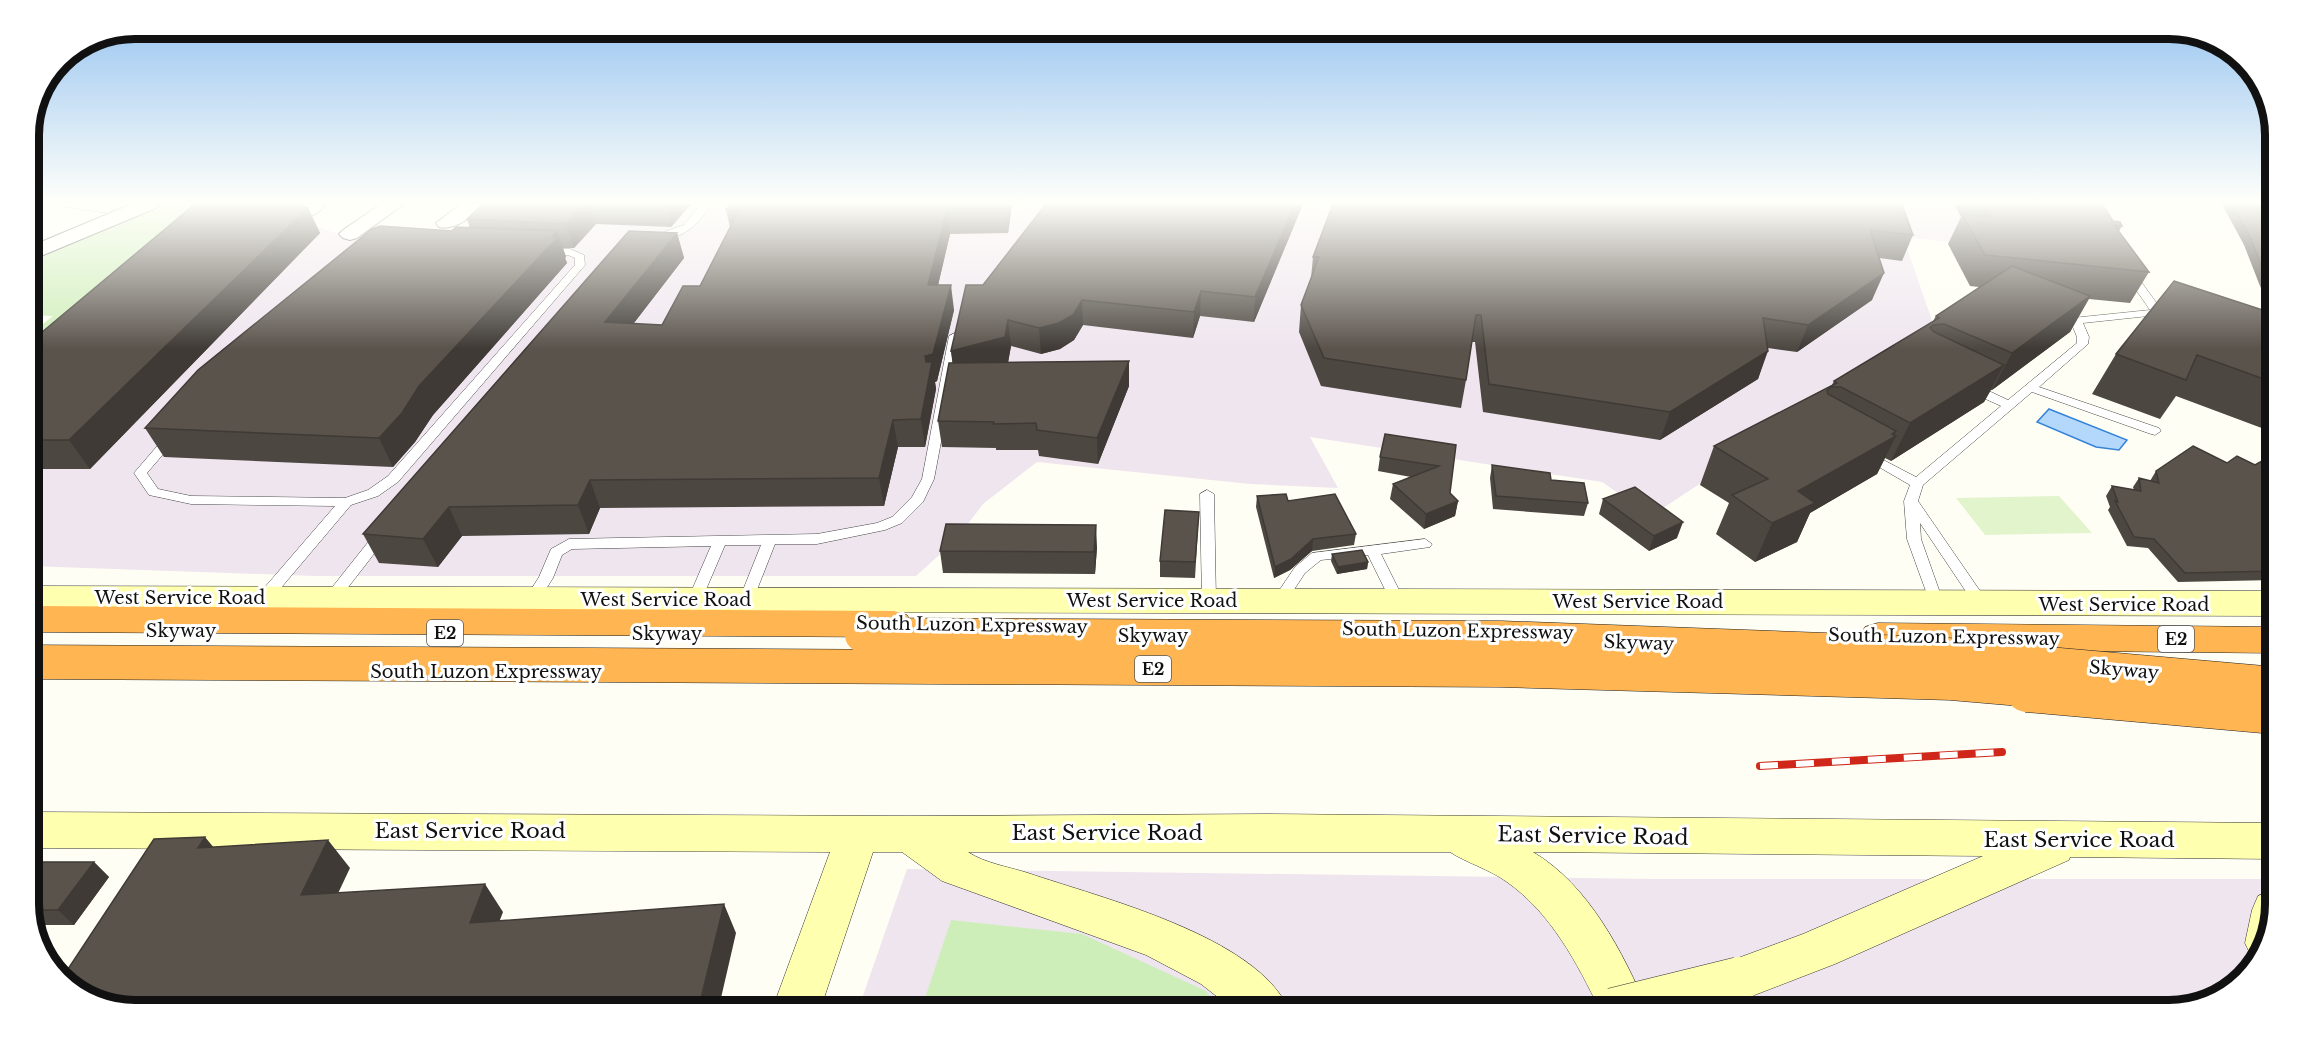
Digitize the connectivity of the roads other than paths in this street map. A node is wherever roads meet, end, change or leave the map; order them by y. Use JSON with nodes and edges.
{"nodes":[{"id":1,"x":377,"y":252,"type":"edge"},
{"id":2,"x":571,"y":252,"type":"edge"},
{"id":3,"x":2128,"y":273,"type":"edge"},
{"id":4,"x":2054,"y":311,"type":"edge"},
{"id":5,"x":959,"y":319,"type":"edge"},
{"id":6,"x":2076,"y":320,"type":"junction"},
{"id":7,"x":1965,"y":384,"type":"edge"},
{"id":8,"x":2031,"y":388,"type":"junction"},
{"id":9,"x":2008,"y":404,"type":"junction"},
{"id":10,"x":2155,"y":431,"type":"dead end"},
{"id":11,"x":1858,"y":451,"type":"edge"},
{"id":12,"x":1917,"y":483,"type":"junction"},
{"id":13,"x":1207,"y":494,"type":"dead end"},
{"id":14,"x":1911,"y":501,"type":"junction"},
{"id":15,"x":346,"y":502,"type":"junction"},
{"id":16,"x":391,"y":524,"type":"edge"},
{"id":17,"x":769,"y":541,"type":"junction"},
{"id":18,"x":720,"y":542,"type":"junction"},
{"id":19,"x":1425,"y":543,"type":"dead end"},
{"id":20,"x":1372,"y":549,"type":"junction"},
{"id":21,"x":39,"y":598,"type":"edge"},
{"id":22,"x":264,"y":598,"type":"junction"},
{"id":23,"x":331,"y":598,"type":"junction"},
{"id":24,"x":532,"y":599,"type":"junction"},
{"id":25,"x":695,"y":599,"type":"junction"},
{"id":26,"x":746,"y":600,"type":"junction"},
{"id":27,"x":1209,"y":601,"type":"junction"},
{"id":28,"x":1279,"y":601,"type":"junction"},
{"id":29,"x":1398,"y":602,"type":"junction"},
{"id":30,"x":1937,"y":604,"type":"junction"},
{"id":31,"x":1982,"y":604,"type":"junction"},
{"id":32,"x":2265,"y":604,"type":"edge"},
{"id":33,"x":39,"y":619,"type":"edge"},
{"id":34,"x":39,"y":629,"type":"edge"},
{"id":35,"x":2265,"y":640,"type":"edge"},
{"id":36,"x":39,"y":662,"type":"edge"},
{"id":37,"x":39,"y":670,"type":"edge"},
{"id":38,"x":2265,"y":681,"type":"edge"},
{"id":39,"x":2265,"y":682,"type":"edge"},
{"id":40,"x":2265,"y":711,"type":"edge"},
{"id":41,"x":178,"y":829,"type":"junction"},
{"id":42,"x":39,"y":830,"type":"edge"},
{"id":43,"x":858,"y":833,"type":"junction"},
{"id":44,"x":910,"y":834,"type":"junction"},
{"id":45,"x":1443,"y":834,"type":"junction"},
{"id":46,"x":2070,"y":841,"type":"junction"},
{"id":47,"x":2265,"y":841,"type":"edge"},
{"id":48,"x":152,"y":868,"type":"edge"},
{"id":49,"x":800,"y":1000,"type":"edge"},
{"id":50,"x":1254,"y":1000,"type":"edge"},
{"id":51,"x":1619,"y":1000,"type":"edge"},
{"id":52,"x":1658,"y":1000,"type":"edge"}],
"edges":[{"from":1,"to":15,"type":"lane"},
{"from":2,"to":15,"type":"lane"},
{"from":3,"to":6,"type":"lane"},
{"from":4,"to":6,"type":"street"},
{"from":5,"to":17,"type":"lane"},
{"from":6,"to":8,"type":"lane"},
{"from":7,"to":9,"type":"lane"},
{"from":8,"to":9,"type":"lane"},
{"from":8,"to":10,"type":"lane"},
{"from":9,"to":12,"type":"lane"},
{"from":11,"to":12,"type":"lane"},
{"from":12,"to":14,"type":"lane"},
{"from":13,"to":27,"type":"lane"},
{"from":14,"to":30,"type":"lane"},
{"from":14,"to":31,"type":"lane"},
{"from":15,"to":22,"type":"lane"},
{"from":16,"to":23,"type":"lane"},
{"from":17,"to":18,"type":"lane"},
{"from":17,"to":26,"type":"lane"},
{"from":18,"to":24,"type":"lane"},
{"from":18,"to":25,"type":"lane"},
{"from":19,"to":20,"type":"lane"},
{"from":20,"to":28,"type":"lane"},
{"from":20,"to":29,"type":"lane"},
{"from":21,"to":22,"type":"main road","name":"West Service Road"},
{"from":22,"to":23,"type":"main road","name":"West Service Road"},
{"from":23,"to":24,"type":"main road","name":"West Service Road"},
{"from":24,"to":25,"type":"main road","name":"West Service Road"},
{"from":25,"to":26,"type":"main road","name":"West Service Road"},
{"from":26,"to":27,"type":"main road","name":"West Service Road"},
{"from":27,"to":28,"type":"main road","name":"West Service Road"},
{"from":28,"to":29,"type":"main road","name":"West Service Road"},
{"from":29,"to":30,"type":"main road","name":"West Service Road"},
{"from":30,"to":31,"type":"main road","name":"West Service Road"},
{"from":31,"to":32,"type":"main road","name":"West Service Road"},
{"from":33,"to":35,"type":"highway","name":"South Luzon Expressway","number":"E2"},
{"from":34,"to":38,"type":"highway","name":"Skyway","number":"E2","bridge":true},
{"from":36,"to":40,"type":"highway","name":"Skyway","number":"E2","bridge":true},
{"from":37,"to":39,"type":"highway","name":"South Luzon Expressway","number":"E2"},
{"from":41,"to":42,"type":"main road","name":"East Service Road"},
{"from":41,"to":43,"type":"main road","name":"East Service Road"},
{"from":41,"to":48,"type":"street"},
{"from":43,"to":44,"type":"main road","name":"East Service Road"},
{"from":43,"to":49,"type":"main road"},
{"from":44,"to":45,"type":"main road","name":"East Service Road"},
{"from":44,"to":50,"type":"main road"},
{"from":45,"to":46,"type":"main road","name":"East Service Road"},
{"from":45,"to":51,"type":"main road"},
{"from":46,"to":47,"type":"main road","name":"East Service Road"},
{"from":46,"to":52,"type":"main road","bridge":true}]}
